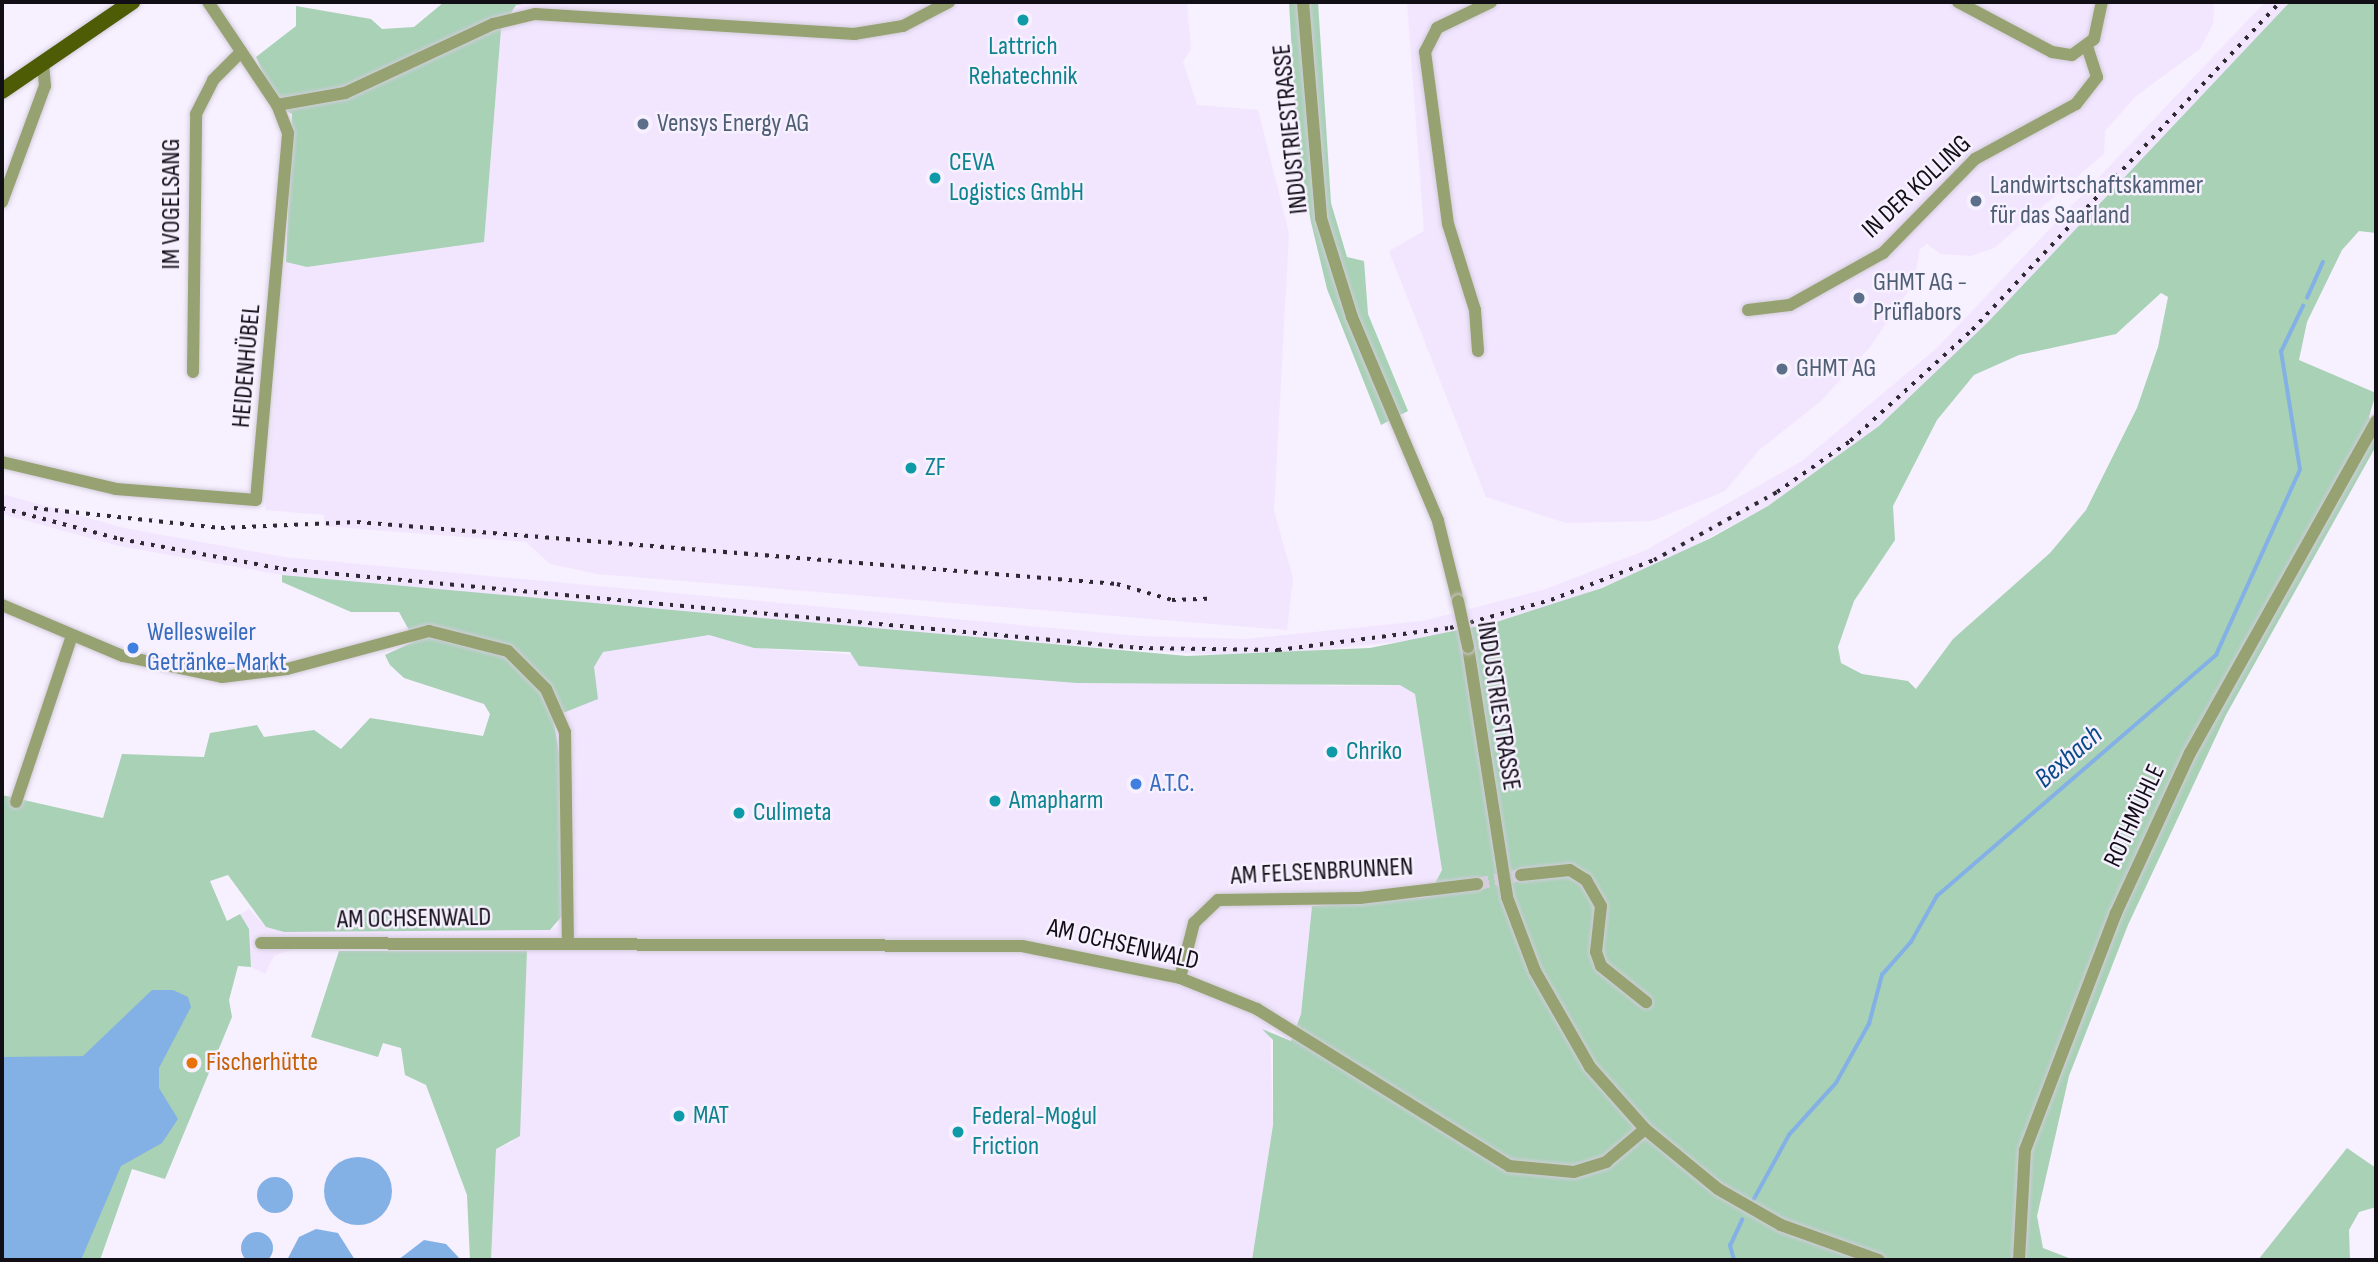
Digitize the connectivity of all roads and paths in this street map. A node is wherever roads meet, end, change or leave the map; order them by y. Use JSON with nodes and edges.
{"nodes":[{"id":1,"x":132,"y":2,"type":"edge"},
{"id":2,"x":208,"y":2,"type":"edge"},
{"id":3,"x":949,"y":2,"type":"edge"},
{"id":4,"x":1303,"y":2,"type":"edge"},
{"id":5,"x":1491,"y":2,"type":"edge"},
{"id":6,"x":1958,"y":2,"type":"edge"},
{"id":7,"x":2102,"y":2,"type":"edge"},
{"id":8,"x":2087,"y":47,"type":"junction"},
{"id":9,"x":241,"y":52,"type":"junction"},
{"id":10,"x":43,"y":62,"type":"junction"},
{"id":11,"x":2,"y":91,"type":"edge"},
{"id":12,"x":277,"y":105,"type":"junction"},
{"id":13,"x":2,"y":202,"type":"edge"},
{"id":14,"x":1748,"y":310,"type":"dead end"},
{"id":15,"x":1478,"y":351,"type":"dead end"},
{"id":16,"x":193,"y":372,"type":"dead end"},
{"id":17,"x":2376,"y":421,"type":"edge"},
{"id":18,"x":2,"y":462,"type":"edge"},
{"id":19,"x":2,"y":606,"type":"edge"},
{"id":20,"x":72,"y":636,"type":"junction"},
{"id":21,"x":16,"y":802,"type":"dead end"},
{"id":22,"x":1521,"y":875,"type":"tunnel mouth"},
{"id":23,"x":1477,"y":884,"type":"tunnel mouth"},
{"id":24,"x":568,"y":940,"type":"junction"},
{"id":25,"x":261,"y":943,"type":"dead end"},
{"id":26,"x":1180,"y":978,"type":"junction"},
{"id":27,"x":1646,"y":1002,"type":"dead end"},
{"id":28,"x":1645,"y":1129,"type":"junction"},
{"id":29,"x":1879,"y":1260,"type":"edge"},
{"id":30,"x":2019,"y":1260,"type":"edge"}],
"edges":[{"from":1,"to":10,"type":"main road"},
{"from":2,"to":9,"type":"street","name":"HEIDENHÜBEL"},
{"from":3,"to":12,"type":"street"},
{"from":4,"to":28,"type":"street","name":"INDUSTRIESTRASSE","bridge":true},
{"from":5,"to":15,"type":"street"},
{"from":6,"to":8,"type":"street"},
{"from":7,"to":8,"type":"street"},
{"from":8,"to":14,"type":"street","name":"IN DER KOLLING"},
{"from":9,"to":12,"type":"street","name":"HEIDENHÜBEL"},
{"from":9,"to":16,"type":"street","name":"IM VOGELSANG"},
{"from":10,"to":11,"type":"main road"},
{"from":10,"to":13,"type":"street"},
{"from":12,"to":18,"type":"street","name":"HEIDENHÜBEL"},
{"from":17,"to":30,"type":"street","name":"ROTHMÜHLE"},
{"from":19,"to":20,"type":"street"},
{"from":20,"to":21,"type":"street"},
{"from":20,"to":24,"type":"street"},
{"from":22,"to":27,"type":"street"},
{"from":23,"to":26,"type":"street","name":"AM FELSENBRUNNEN"},
{"from":24,"to":25,"type":"street","name":"AM OCHSENWALD"},
{"from":24,"to":26,"type":"street","name":"AM OCHSENWALD"},
{"from":26,"to":28,"type":"street","name":"AM OCHSENWALD"},
{"from":28,"to":29,"type":"street","name":"INDUSTRIESTRASSE"}]}
